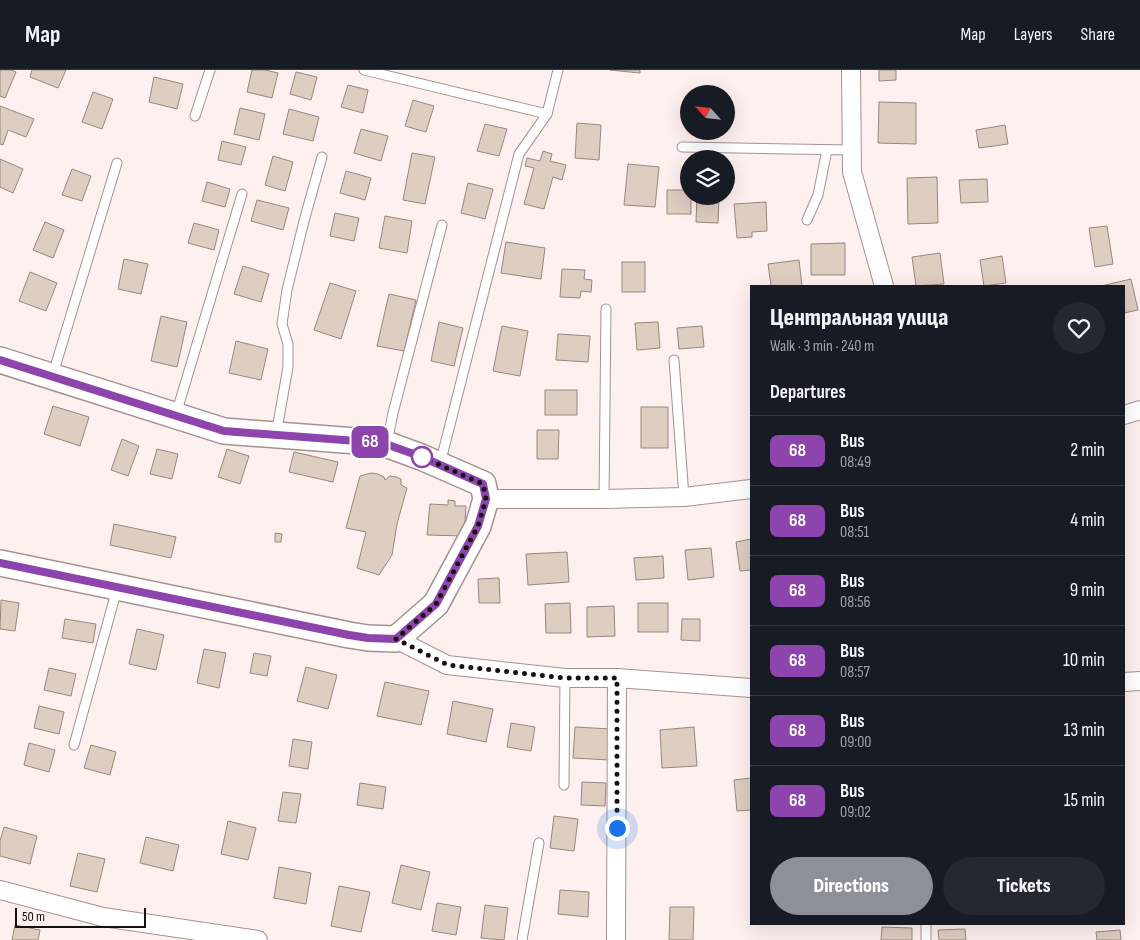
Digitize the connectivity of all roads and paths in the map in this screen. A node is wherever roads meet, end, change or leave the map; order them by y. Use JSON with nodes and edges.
{"nodes":[{"id":1,"x":210,"y":70,"type":"edge"},
{"id":2,"x":364,"y":70,"type":"edge"},
{"id":3,"x":558,"y":70,"type":"edge"},
{"id":4,"x":851,"y":70,"type":"edge"},
{"id":5,"x":547,"y":114,"type":"junction"},
{"id":6,"x":194,"y":116,"type":"dead end"},
{"id":7,"x":682,"y":147,"type":"dead end"},
{"id":8,"x":827,"y":150,"type":"junction"},
{"id":9,"x":851,"y":150,"type":"junction"},
{"id":10,"x":322,"y":157,"type":"dead end"},
{"id":11,"x":117,"y":163,"type":"dead end"},
{"id":12,"x":242,"y":194,"type":"dead end"},
{"id":13,"x":807,"y":220,"type":"dead end"},
{"id":14,"x":442,"y":226,"type":"dead end"},
{"id":15,"x":884,"y":285,"type":"edge"},
{"id":16,"x":606,"y":308,"type":"dead end"},
{"id":17,"x":0,"y":360,"type":"edge"},
{"id":18,"x":674,"y":360,"type":"dead end"},
{"id":19,"x":52,"y":376,"type":"junction"},
{"id":20,"x":1140,"y":410,"type":"edge"},
{"id":21,"x":1125,"y":415,"type":"edge"},
{"id":22,"x":175,"y":416,"type":"junction"},
{"id":23,"x":276,"y":435,"type":"junction"},
{"id":24,"x":387,"y":444,"type":"junction"},
{"id":25,"x":440,"y":465,"type":"junction"},
{"id":26,"x":750,"y":488,"type":"edge"},
{"id":27,"x":684,"y":497,"type":"junction"},
{"id":28,"x":486,"y":499,"type":"junction"},
{"id":29,"x":604,"y":499,"type":"junction"},
{"id":30,"x":0,"y":563,"type":"edge"},
{"id":31,"x":118,"y":587,"type":"junction"},
{"id":32,"x":396,"y":639,"type":"junction"},
{"id":33,"x":565,"y":678,"type":"junction"},
{"id":34,"x":617,"y":678,"type":"junction"},
{"id":35,"x":1140,"y":681,"type":"edge"},
{"id":36,"x":1125,"y":682,"type":"edge"},
{"id":37,"x":750,"y":688,"type":"edge"},
{"id":38,"x":74,"y":745,"type":"dead end"},
{"id":39,"x":564,"y":785,"type":"dead end"},
{"id":40,"x":538,"y":843,"type":"dead end"},
{"id":41,"x":0,"y":890,"type":"edge"},
{"id":42,"x":926,"y":925,"type":"edge"},
{"id":43,"x":258,"y":940,"type":"edge"},
{"id":44,"x":522,"y":940,"type":"edge"},
{"id":45,"x":616,"y":940,"type":"edge"},
{"id":46,"x":926,"y":940,"type":"edge"}],
"edges":[{"from":1,"to":6,"type":"lane"},
{"from":2,"to":5,"type":"lane"},
{"from":3,"to":5,"type":"lane"},
{"from":4,"to":9,"type":"street"},
{"from":5,"to":25,"type":"lane"},
{"from":7,"to":8,"type":"lane"},
{"from":8,"to":9,"type":"lane"},
{"from":8,"to":13,"type":"lane"},
{"from":9,"to":15,"type":"street"},
{"from":10,"to":23,"type":"lane"},
{"from":11,"to":19,"type":"lane"},
{"from":12,"to":22,"type":"lane"},
{"from":14,"to":24,"type":"lane"},
{"from":16,"to":29,"type":"lane"},
{"from":17,"to":19,"type":"street"},
{"from":18,"to":27,"type":"lane"},
{"from":19,"to":22,"type":"street"},
{"from":20,"to":21,"type":"street"},
{"from":22,"to":23,"type":"street"},
{"from":23,"to":24,"type":"street"},
{"from":24,"to":25,"type":"street"},
{"from":25,"to":28,"type":"street"},
{"from":26,"to":27,"type":"street"},
{"from":27,"to":29,"type":"street"},
{"from":28,"to":29,"type":"street"},
{"from":28,"to":32,"type":"street"},
{"from":30,"to":31,"type":"street"},
{"from":31,"to":32,"type":"street"},
{"from":31,"to":38,"type":"lane"},
{"from":32,"to":33,"type":"street"},
{"from":33,"to":34,"type":"street"},
{"from":33,"to":39,"type":"lane"},
{"from":34,"to":37,"type":"street"},
{"from":34,"to":45,"type":"street"},
{"from":35,"to":36,"type":"street"},
{"from":40,"to":44,"type":"lane"},
{"from":41,"to":43,"type":"street"},
{"from":42,"to":46,"type":"lane"}]}
